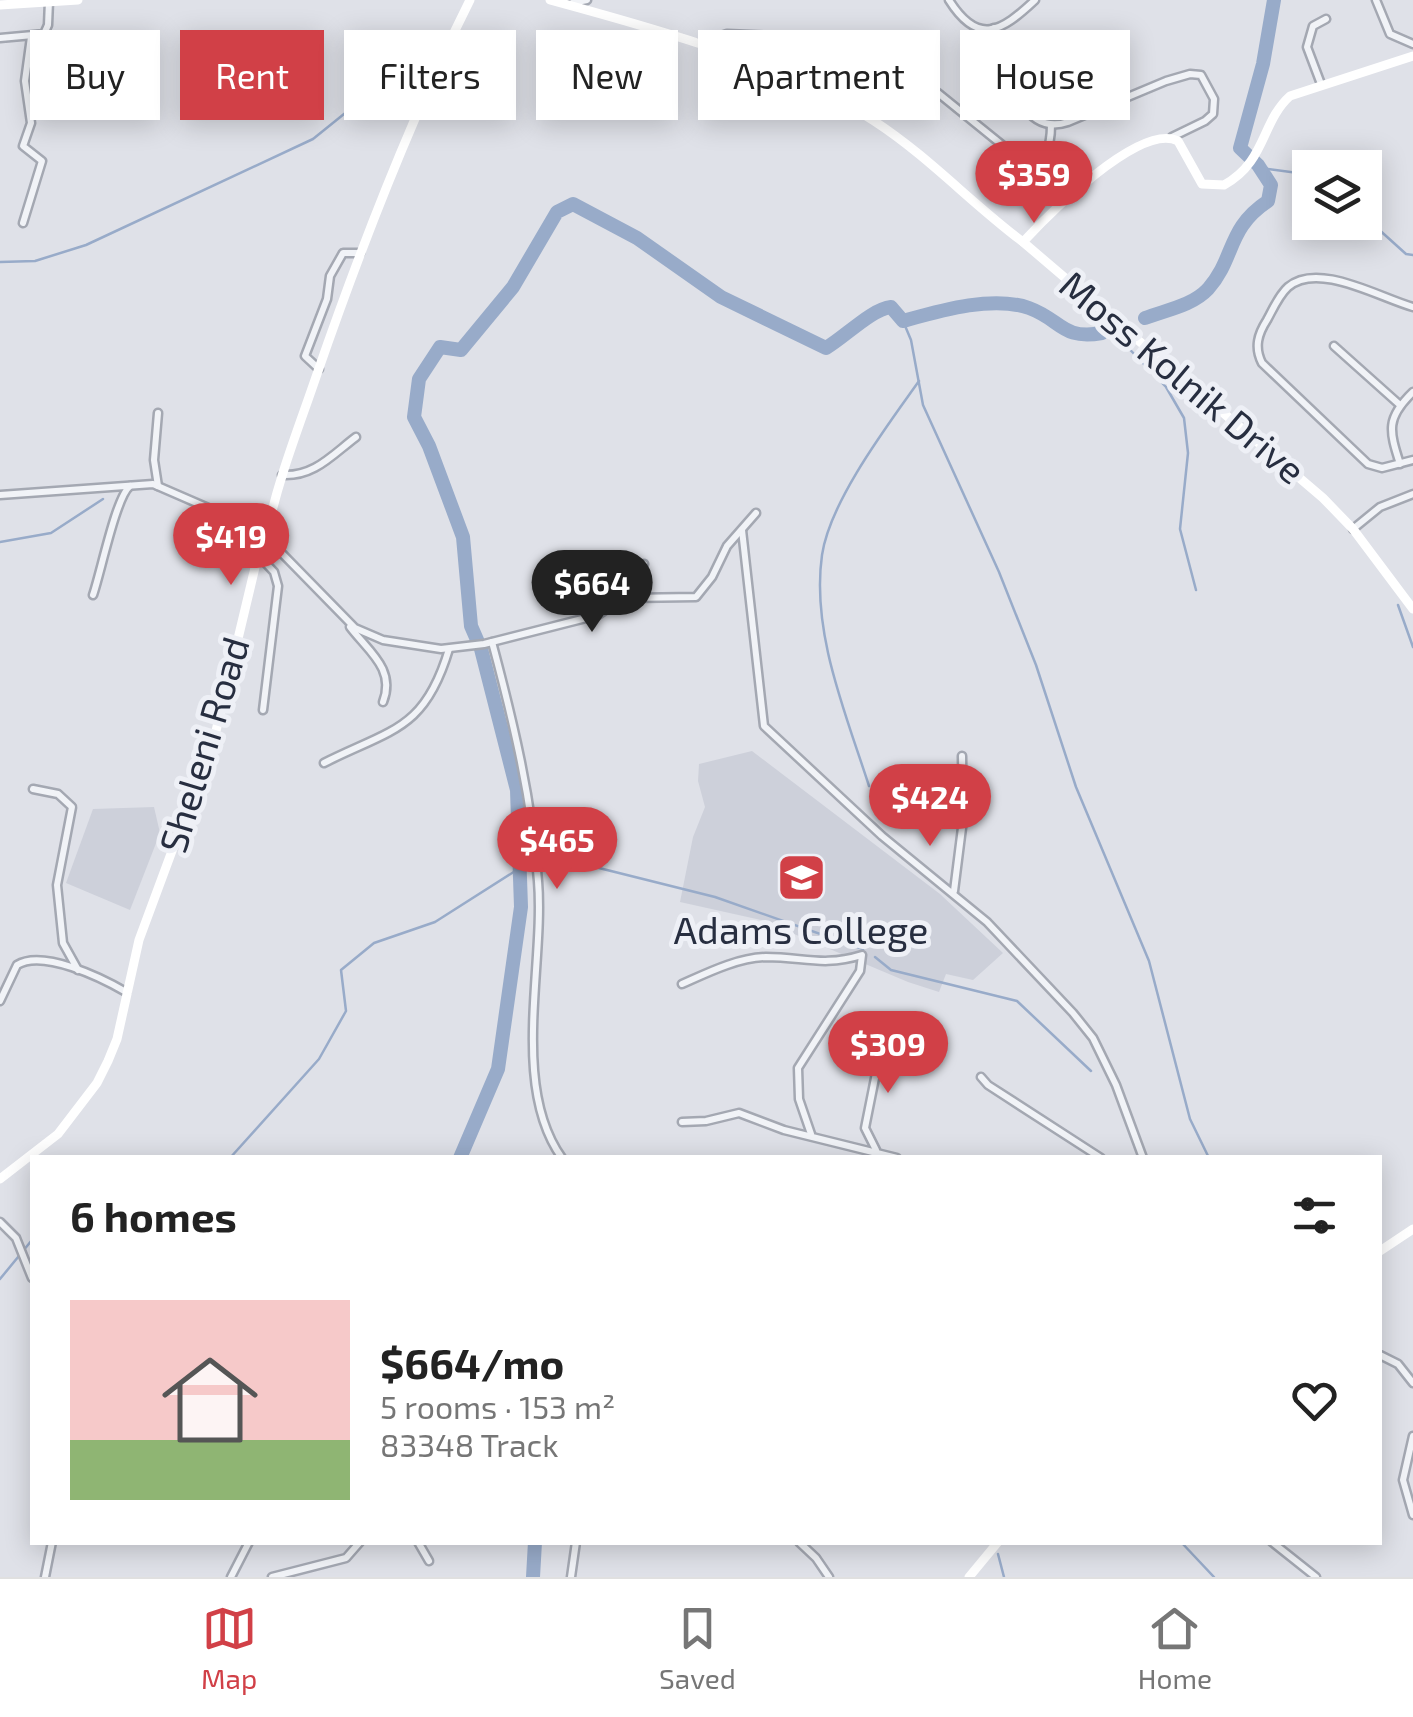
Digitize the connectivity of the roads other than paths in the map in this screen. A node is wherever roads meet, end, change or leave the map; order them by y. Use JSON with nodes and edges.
{"nodes":[{"id":1,"x":78,"y":0,"type":"edge"},
{"id":2,"x":470,"y":0,"type":"edge"},
{"id":3,"x":550,"y":0,"type":"edge"},
{"id":4,"x":949,"y":0,"type":"edge"},
{"id":5,"x":1035,"y":0,"type":"edge"},
{"id":6,"x":1376,"y":0,"type":"edge"},
{"id":7,"x":49,"y":1,"type":"edge"},
{"id":8,"x":577,"y":2,"type":"edge"},
{"id":9,"x":0,"y":5,"type":"edge"},
{"id":10,"x":1326,"y":20,"type":"dead end"},
{"id":11,"x":994,"y":28,"type":"joint"},
{"id":12,"x":45,"y":30,"type":"edge"},
{"id":13,"x":30,"y":37,"type":"edge"},
{"id":14,"x":0,"y":38,"type":"edge"},
{"id":15,"x":30,"y":44,"type":"edge"},
{"id":16,"x":1413,"y":44,"type":"edge"},
{"id":17,"x":696,"y":45,"type":"junction"},
{"id":18,"x":1413,"y":56,"type":"edge"},
{"id":19,"x":1320,"y":84,"type":"junction"},
{"id":20,"x":30,"y":116,"type":"edge"},
{"id":21,"x":31,"y":120,"type":"edge"},
{"id":22,"x":1040,"y":120,"type":"edge"},
{"id":23,"x":1052,"y":125,"type":"junction"},
{"id":24,"x":1172,"y":137,"type":"junction"},
{"id":25,"x":23,"y":223,"type":"dead end"},
{"id":26,"x":1023,"y":242,"type":"junction"},
{"id":27,"x":361,"y":253,"type":"junction"},
{"id":28,"x":1413,"y":308,"type":"edge"},
{"id":29,"x":1334,"y":346,"type":"dead end"},
{"id":30,"x":319,"y":369,"type":"junction"},
{"id":31,"x":1413,"y":392,"type":"edge"},
{"id":32,"x":1400,"y":405,"type":"junction"},
{"id":33,"x":158,"y":413,"type":"dead end"},
{"id":34,"x":356,"y":437,"type":"dead end"},
{"id":35,"x":1413,"y":460,"type":"edge"},
{"id":36,"x":1400,"y":464,"type":"junction"},
{"id":37,"x":282,"y":475,"type":"junction"},
{"id":38,"x":131,"y":485,"type":"junction"},
{"id":39,"x":158,"y":486,"type":"junction"},
{"id":40,"x":1413,"y":494,"type":"edge"},
{"id":41,"x":0,"y":495,"type":"edge"},
{"id":42,"x":756,"y":513,"type":"dead end"},
{"id":43,"x":742,"y":530,"type":"junction"},
{"id":44,"x":1354,"y":530,"type":"junction"},
{"id":45,"x":265,"y":534,"type":"junction"},
{"id":46,"x":258,"y":555,"type":"junction"},
{"id":47,"x":644,"y":564,"type":"dead end"},
{"id":48,"x":93,"y":596,"type":"dead end"},
{"id":49,"x":626,"y":598,"type":"junction"},
{"id":50,"x":1413,"y":610,"type":"edge"},
{"id":51,"x":345,"y":619,"type":"junction"},
{"id":52,"x":488,"y":643,"type":"junction"},
{"id":53,"x":448,"y":649,"type":"junction"},
{"id":54,"x":383,"y":702,"type":"dead end"},
{"id":55,"x":262,"y":710,"type":"dead end"},
{"id":56,"x":962,"y":756,"type":"dead end"},
{"id":57,"x":324,"y":763,"type":"dead end"},
{"id":58,"x":33,"y":789,"type":"dead end"},
{"id":59,"x":954,"y":892,"type":"junction"},
{"id":60,"x":78,"y":970,"type":"junction"},
{"id":61,"x":682,"y":984,"type":"dead end"},
{"id":62,"x":126,"y":992,"type":"junction"},
{"id":63,"x":0,"y":1002,"type":"edge"},
{"id":64,"x":882,"y":1042,"type":"dead end"},
{"id":65,"x":981,"y":1077,"type":"dead end"},
{"id":66,"x":682,"y":1122,"type":"dead end"},
{"id":67,"x":865,"y":1128,"type":"junction"},
{"id":68,"x":810,"y":1134,"type":"junction"},
{"id":69,"x":852,"y":1146,"type":"junction"},
{"id":70,"x":876,"y":1151,"type":"junction"},
{"id":71,"x":34,"y":1155,"type":"edge"},
{"id":72,"x":560,"y":1155,"type":"edge"},
{"id":73,"x":889,"y":1155,"type":"edge"},
{"id":74,"x":1096,"y":1155,"type":"edge"},
{"id":75,"x":1142,"y":1155,"type":"edge"},
{"id":76,"x":30,"y":1158,"type":"edge"},
{"id":77,"x":0,"y":1179,"type":"edge"},
{"id":78,"x":0,"y":1222,"type":"edge"},
{"id":79,"x":1413,"y":1230,"type":"edge"},
{"id":80,"x":1382,"y":1250,"type":"edge"},
{"id":81,"x":30,"y":1272,"type":"edge"},
{"id":82,"x":1382,"y":1356,"type":"edge"},
{"id":83,"x":1409,"y":1370,"type":"edge"},
{"id":84,"x":1413,"y":1383,"type":"edge"},
{"id":85,"x":1413,"y":1436,"type":"edge"},
{"id":86,"x":1413,"y":1514,"type":"edge"},
{"id":87,"x":51,"y":1545,"type":"edge"},
{"id":88,"x":247,"y":1545,"type":"edge"},
{"id":89,"x":357,"y":1545,"type":"edge"},
{"id":90,"x":420,"y":1545,"type":"edge"},
{"id":91,"x":576,"y":1545,"type":"edge"},
{"id":92,"x":802,"y":1545,"type":"edge"},
{"id":93,"x":996,"y":1545,"type":"edge"},
{"id":94,"x":1276,"y":1545,"type":"edge"},
{"id":95,"x":429,"y":1561,"type":"dead end"},
{"id":96,"x":45,"y":1577,"type":"edge"},
{"id":97,"x":231,"y":1577,"type":"edge"},
{"id":98,"x":272,"y":1577,"type":"edge"},
{"id":99,"x":571,"y":1577,"type":"edge"},
{"id":100,"x":829,"y":1577,"type":"edge"},
{"id":101,"x":970,"y":1577,"type":"edge"},
{"id":102,"x":1316,"y":1577,"type":"edge"}],
"edges":[{"from":1,"to":7,"type":"street"},
{"from":2,"to":27,"type":"street","name":"Sheleni Road"},
{"from":3,"to":8,"type":"street","name":"Moss Kolnik Drive"},
{"from":4,"to":11,"type":"street"},
{"from":5,"to":11,"type":"street"},
{"from":6,"to":16,"type":"street"},
{"from":7,"to":9,"type":"street"},
{"from":7,"to":12,"type":"street"},
{"from":8,"to":17,"type":"street","name":"Moss Kolnik Drive"},
{"from":10,"to":19,"type":"street"},
{"from":13,"to":14,"type":"street"},
{"from":15,"to":20,"type":"street"},
{"from":17,"to":23,"type":"street"},
{"from":17,"to":26,"type":"street","name":"Moss Kolnik Drive"},
{"from":18,"to":19,"type":"street"},
{"from":19,"to":24,"type":"street"},
{"from":21,"to":25,"type":"street"},
{"from":22,"to":23,"type":"street"},
{"from":23,"to":24,"type":"street"},
{"from":24,"to":26,"type":"street"},
{"from":26,"to":44,"type":"street","name":"Moss Kolnik Drive"},
{"from":27,"to":30,"type":"street","name":"Sheleni Road"},
{"from":27,"to":30,"type":"street"},
{"from":28,"to":36,"type":"street"},
{"from":29,"to":32,"type":"street"},
{"from":30,"to":37,"type":"street","name":"Sheleni Road"},
{"from":31,"to":32,"type":"street"},
{"from":32,"to":36,"type":"street"},
{"from":33,"to":39,"type":"street"},
{"from":34,"to":37,"type":"street"},
{"from":35,"to":36,"type":"street"},
{"from":37,"to":45,"type":"street","name":"Sheleni Road"},
{"from":38,"to":39,"type":"street"},
{"from":38,"to":41,"type":"street"},
{"from":38,"to":48,"type":"street"},
{"from":39,"to":45,"type":"street"},
{"from":40,"to":44,"type":"street"},
{"from":42,"to":43,"type":"street"},
{"from":43,"to":49,"type":"street"},
{"from":43,"to":59,"type":"street"},
{"from":44,"to":50,"type":"street","name":"Moss Kolnik Drive"},
{"from":45,"to":46,"type":"street","name":"Sheleni Road"},
{"from":45,"to":51,"type":"street"},
{"from":46,"to":55,"type":"street"},
{"from":46,"to":62,"type":"street","name":"Sheleni Road"},
{"from":47,"to":49,"type":"street"},
{"from":49,"to":52,"type":"street"},
{"from":51,"to":53,"type":"street"},
{"from":51,"to":54,"type":"street"},
{"from":52,"to":53,"type":"street"},
{"from":52,"to":72,"type":"street"},
{"from":53,"to":57,"type":"street"},
{"from":56,"to":59,"type":"street"},
{"from":58,"to":60,"type":"street"},
{"from":59,"to":75,"type":"street"},
{"from":60,"to":62,"type":"street"},
{"from":60,"to":63,"type":"street"},
{"from":61,"to":68,"type":"street"},
{"from":62,"to":71,"type":"street","name":"Sheleni Road"},
{"from":64,"to":67,"type":"street"},
{"from":65,"to":74,"type":"street"},
{"from":66,"to":68,"type":"street"},
{"from":67,"to":69,"type":"street"},
{"from":67,"to":70,"type":"street"},
{"from":68,"to":69,"type":"street"},
{"from":69,"to":70,"type":"street"},
{"from":70,"to":73,"type":"street"},
{"from":76,"to":77,"type":"street","name":"Sheleni Road"},
{"from":78,"to":81,"type":"street"},
{"from":79,"to":80,"type":"street"},
{"from":82,"to":83,"type":"street"},
{"from":83,"to":84,"type":"street"},
{"from":85,"to":86,"type":"street"},
{"from":87,"to":96,"type":"street"},
{"from":88,"to":97,"type":"street"},
{"from":89,"to":98,"type":"street"},
{"from":90,"to":95,"type":"street"},
{"from":91,"to":99,"type":"street"},
{"from":92,"to":100,"type":"street"},
{"from":93,"to":101,"type":"street"},
{"from":94,"to":102,"type":"street"}]}
